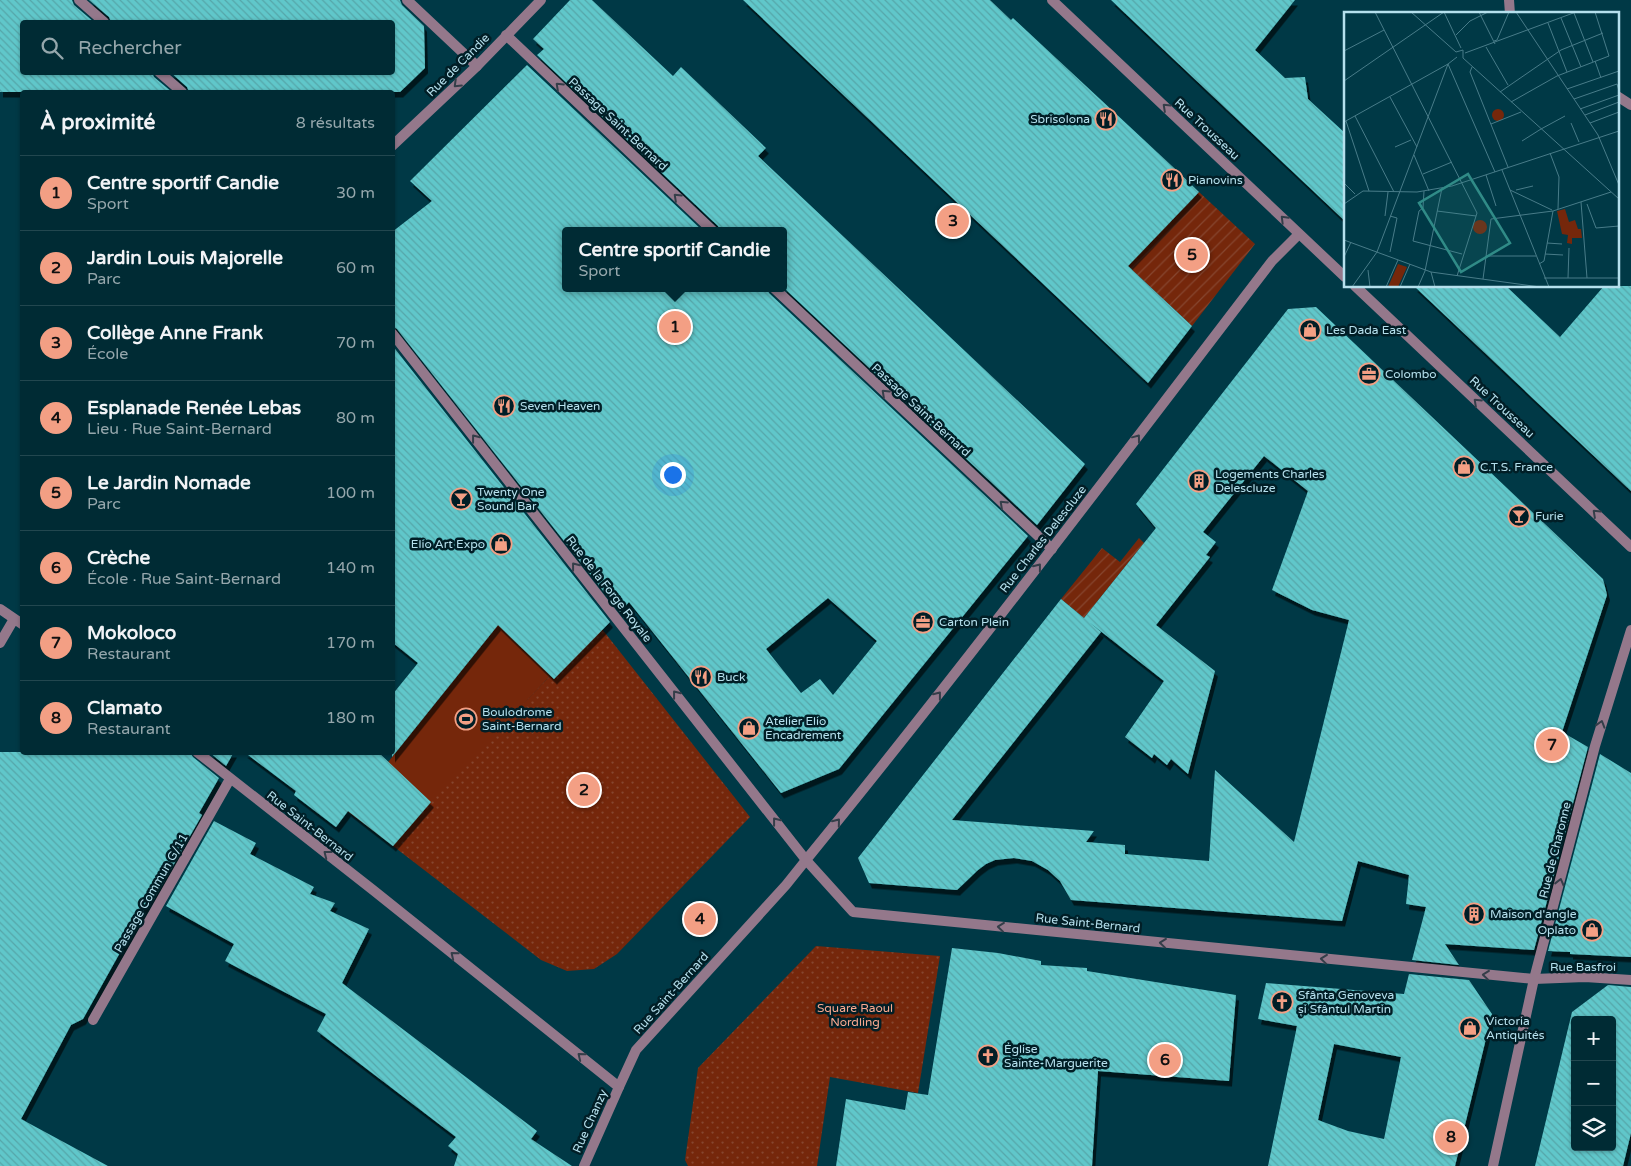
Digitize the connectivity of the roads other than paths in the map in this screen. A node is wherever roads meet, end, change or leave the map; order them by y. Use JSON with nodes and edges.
{"nodes":[{"id":1,"x":78,"y":0,"type":"edge"},
{"id":2,"x":407,"y":0,"type":"edge"},
{"id":3,"x":541,"y":0,"type":"edge"},
{"id":4,"x":1052,"y":0,"type":"edge"},
{"id":5,"x":102,"y":20,"type":"edge"},
{"id":6,"x":506,"y":35,"type":"junction"},
{"id":7,"x":477,"y":66,"type":"junction"},
{"id":8,"x":162,"y":75,"type":"edge"},
{"id":9,"x":180,"y":90,"type":"edge"},
{"id":10,"x":1618,"y":97,"type":"edge"},
{"id":11,"x":1631,"y":105,"type":"edge"},
{"id":12,"x":395,"y":143,"type":"edge"},
{"id":13,"x":709,"y":227,"type":"edge"},
{"id":14,"x":1299,"y":234,"type":"junction"},
{"id":15,"x":1344,"y":276,"type":"edge"},
{"id":16,"x":1357,"y":288,"type":"edge"},
{"id":17,"x":778,"y":292,"type":"edge"},
{"id":18,"x":395,"y":337,"type":"edge"},
{"id":19,"x":1631,"y":547,"type":"edge"},
{"id":20,"x":1052,"y":549,"type":"junction"},
{"id":21,"x":0,"y":609,"type":"edge"},
{"id":22,"x":18,"y":622,"type":"edge"},
{"id":23,"x":1631,"y":630,"type":"edge"},
{"id":24,"x":0,"y":643,"type":"edge"},
{"id":25,"x":201,"y":755,"type":"edge"},
{"id":26,"x":230,"y":779,"type":"junction"},
{"id":27,"x":806,"y":860,"type":"junction"},
{"id":28,"x":1534,"y":980,"type":"junction"},
{"id":29,"x":1631,"y":980,"type":"edge"},
{"id":30,"x":94,"y":1020,"type":"dead end"},
{"id":31,"x":619,"y":1087,"type":"junction"},
{"id":32,"x":584,"y":1166,"type":"edge"},
{"id":33,"x":1493,"y":1166,"type":"edge"}],
"edges":[{"from":1,"to":5,"type":"street"},
{"from":2,"to":7,"type":"street"},
{"from":3,"to":6,"type":"street","name":"Rue de Candie"},
{"from":14,"to":4,"type":"street","name":"Rue Trousseau","one_way":true},
{"from":6,"to":7,"type":"street","name":"Rue de Candie"},
{"from":13,"to":6,"type":"street","name":"Passage Saint-Bernard","one_way":true},
{"from":7,"to":12,"type":"street","name":"Rue de Candie","one_way":true},
{"from":8,"to":9,"type":"street"},
{"from":10,"to":11,"type":"street"},
{"from":14,"to":15,"type":"street","name":"Rue Trousseau"},
{"from":20,"to":14,"type":"street","name":"Rue Charles Delescluze","one_way":true},
{"from":19,"to":16,"type":"street","name":"Rue Trousseau","one_way":true},
{"from":20,"to":17,"type":"street","name":"Passage Saint-Bernard","one_way":true},
{"from":27,"to":18,"type":"street","name":"Rue de la Forge Royale","one_way":true},
{"from":27,"to":20,"type":"street","name":"Rue Charles Delescluze","one_way":true},
{"from":21,"to":22,"type":"street"},
{"from":22,"to":24,"type":"street"},
{"from":28,"to":23,"type":"street","name":"Rue de Charonne","one_way":true},
{"from":25,"to":26,"type":"street","name":"Rue Saint-Bernard"},
{"from":26,"to":30,"type":"street","name":"Passage Commun G/11"},
{"from":31,"to":26,"type":"street","name":"Rue Saint-Bernard","one_way":true},
{"from":28,"to":27,"type":"street","name":"Rue Saint-Bernard","one_way":true},
{"from":27,"to":31,"type":"street","name":"Rue Saint-Bernard"},
{"from":28,"to":29,"type":"street","name":"Rue Basfroi"},
{"from":28,"to":33,"type":"street","name":"Rue de Charonne"},
{"from":31,"to":32,"type":"street","name":"Rue Chanzy"}]}
